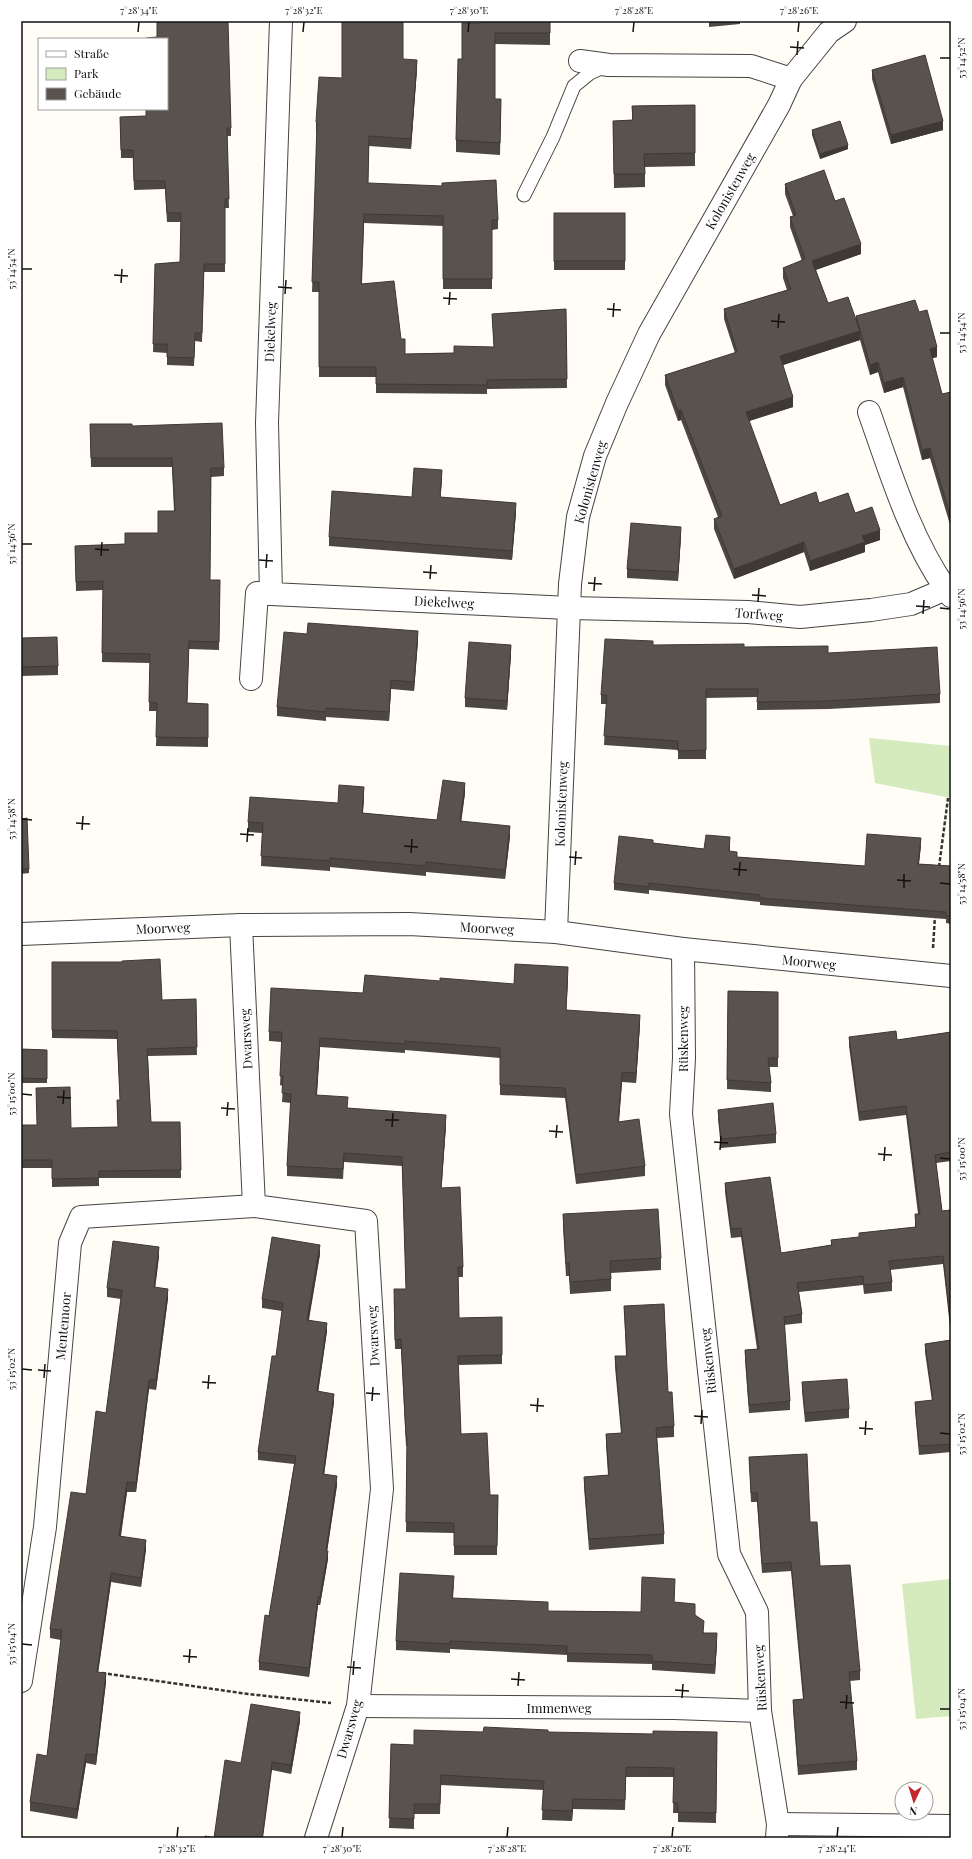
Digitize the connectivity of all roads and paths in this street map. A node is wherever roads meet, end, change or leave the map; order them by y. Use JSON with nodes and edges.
{"nodes":[{"id":1,"x":281,"y":21,"type":"edge"},
{"id":2,"x":845,"y":21,"type":"edge"},
{"id":3,"x":580,"y":61,"type":"dead end"},
{"id":4,"x":609,"y":65,"type":"junction"},
{"id":5,"x":791,"y":78,"type":"junction"},
{"id":6,"x":524,"y":195,"type":"dead end"},
{"id":7,"x":869,"y":412,"type":"dead end"},
{"id":8,"x":949,"y":593,"type":"edge"},
{"id":9,"x":270,"y":594,"type":"junction"},
{"id":10,"x":569,"y":608,"type":"junction"},
{"id":11,"x":251,"y":679,"type":"dead end"},
{"id":12,"x":948,"y":798,"type":"dead end"},
{"id":13,"x":938,"y":872,"type":"edge"},
{"id":14,"x":935,"y":912,"type":"edge"},
{"id":15,"x":241,"y":925,"type":"junction"},
{"id":16,"x":556,"y":932,"type":"junction"},
{"id":17,"x":21,"y":934,"type":"edge"},
{"id":18,"x":683,"y":949,"type":"junction"},
{"id":19,"x":941,"y":976,"type":"edge"},
{"id":20,"x":254,"y":1206,"type":"junction"},
{"id":21,"x":101,"y":1673,"type":"edge"},
{"id":22,"x":21,"y":1681,"type":"edge"},
{"id":23,"x":358,"y":1706,"type":"junction"},
{"id":24,"x":760,"y":1711,"type":"junction"},
{"id":25,"x":951,"y":1826,"type":"edge"},
{"id":26,"x":777,"y":1831,"type":"edge"},
{"id":27,"x":316,"y":1838,"type":"edge"}],
"edges":[{"from":1,"to":9,"type":"street","name":"Diekelweg"},
{"from":2,"to":5,"type":"street","name":"Kolonistenweg"},
{"from":3,"to":4,"type":"street"},
{"from":4,"to":5,"type":"street"},
{"from":4,"to":6,"type":"lane"},
{"from":5,"to":10,"type":"street","name":"Kolonistenweg"},
{"from":7,"to":8,"type":"street","name":"Torfweg"},
{"from":8,"to":10,"type":"street","name":"Torfweg"},
{"from":9,"to":10,"type":"street","name":"Diekelweg"},
{"from":9,"to":11,"type":"street","name":"Diekelweg"},
{"from":10,"to":16,"type":"street","name":"Kolonistenweg"},
{"from":12,"to":13,"type":"path"},
{"from":14,"to":19,"type":"path"},
{"from":15,"to":16,"type":"street","name":"Moorweg"},
{"from":15,"to":17,"type":"street","name":"Moorweg"},
{"from":15,"to":20,"type":"street","name":"Dwarsweg"},
{"from":16,"to":18,"type":"street","name":"Moorweg"},
{"from":18,"to":19,"type":"street","name":"Moorweg"},
{"from":18,"to":24,"type":"street","name":"Rüskenweg"},
{"from":20,"to":22,"type":"street","name":"Mentemoor"},
{"from":20,"to":23,"type":"street","name":"Dwarsweg"},
{"from":21,"to":23,"type":"path"},
{"from":23,"to":24,"type":"street","name":"Immenweg"},
{"from":23,"to":27,"type":"street","name":"Dwarsweg"},
{"from":24,"to":26,"type":"street","name":"Rüskenweg"},
{"from":25,"to":26,"type":"street"}]}
